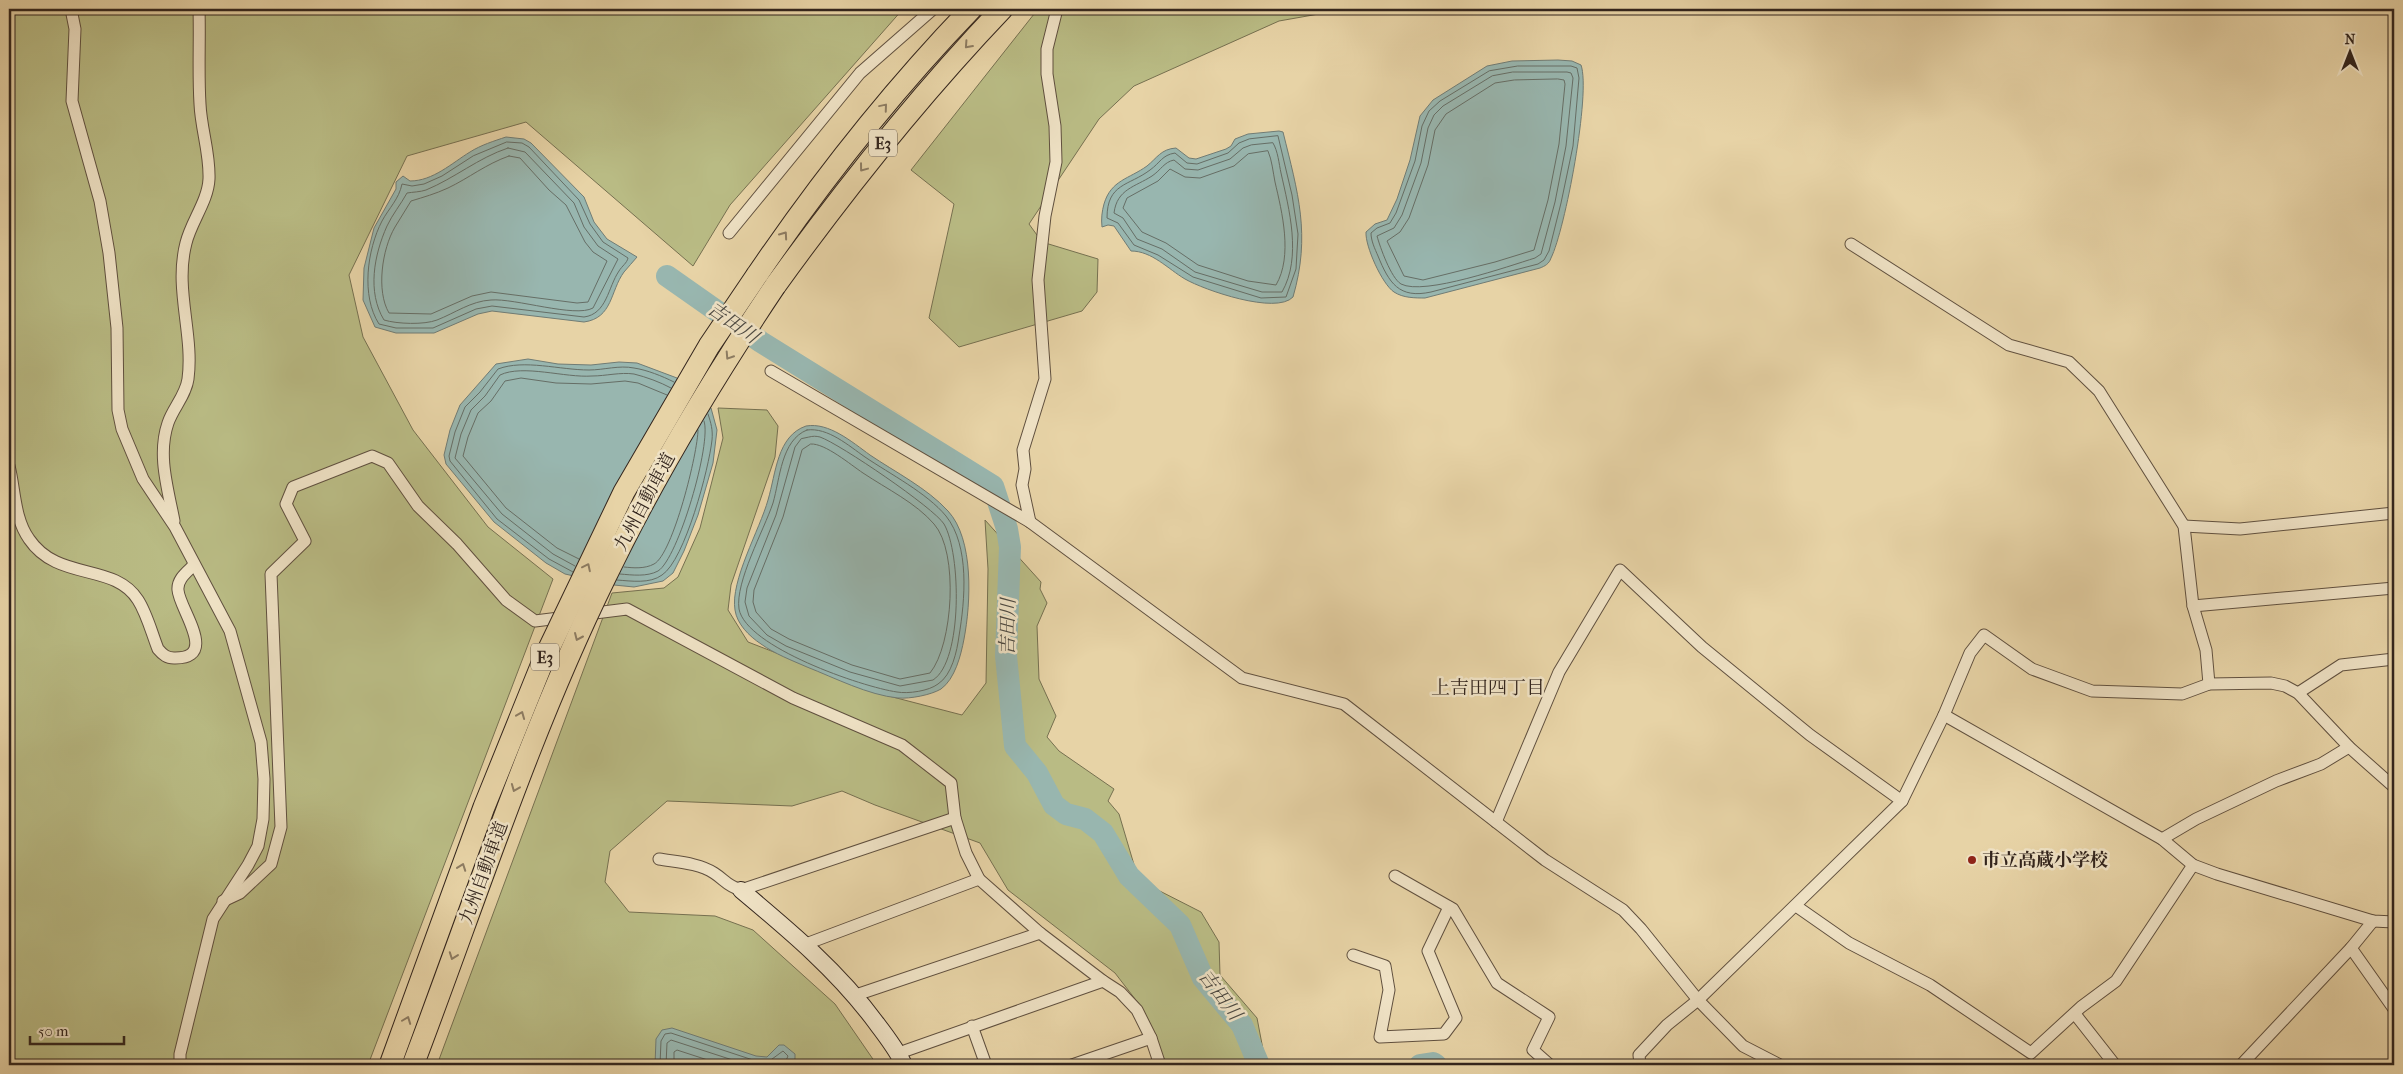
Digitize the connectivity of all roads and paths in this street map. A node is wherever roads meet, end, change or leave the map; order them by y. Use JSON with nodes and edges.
{"nodes":[{"id":1,"x":71,"y":9,"type":"edge"},
{"id":2,"x":199,"y":9,"type":"edge"},
{"id":3,"x":933,"y":9,"type":"edge"},
{"id":4,"x":970,"y":9,"type":"edge"},
{"id":5,"x":1002,"y":9,"type":"edge"},
{"id":6,"x":1057,"y":9,"type":"edge"},
{"id":7,"x":729,"y":233,"type":"dead end"},
{"id":8,"x":1851,"y":244,"type":"dead end"},
{"id":9,"x":771,"y":371,"type":"dead end"},
{"id":10,"x":9,"y":466,"type":"edge"},
{"id":11,"x":2394,"y":513,"type":"edge"},
{"id":12,"x":1030,"y":522,"type":"junction"},
{"id":13,"x":2184,"y":526,"type":"junction"},
{"id":14,"x":175,"y":527,"type":"junction"},
{"id":15,"x":194,"y":564,"type":"junction"},
{"id":16,"x":2394,"y":588,"type":"edge"},
{"id":17,"x":2194,"y":606,"type":"junction"},
{"id":18,"x":2394,"y":659,"type":"edge"},
{"id":19,"x":2209,"y":684,"type":"junction"},
{"id":20,"x":2298,"y":693,"type":"junction"},
{"id":21,"x":1944,"y":715,"type":"junction"},
{"id":22,"x":2350,"y":747,"type":"junction"},
{"id":23,"x":2394,"y":788,"type":"edge"},
{"id":24,"x":1902,"y":801,"type":"junction"},
{"id":25,"x":955,"y":818,"type":"junction"},
{"id":26,"x":1496,"y":822,"type":"junction"},
{"id":27,"x":2162,"y":839,"type":"junction"},
{"id":28,"x":659,"y":859,"type":"dead end"},
{"id":29,"x":2193,"y":865,"type":"junction"},
{"id":30,"x":1395,"y":876,"type":"dead end"},
{"id":31,"x":979,"y":879,"type":"junction"},
{"id":32,"x":741,"y":890,"type":"junction"},
{"id":33,"x":224,"y":901,"type":"junction"},
{"id":34,"x":1796,"y":906,"type":"junction"},
{"id":35,"x":1449,"y":907,"type":"junction"},
{"id":36,"x":2373,"y":921,"type":"junction"},
{"id":37,"x":2394,"y":922,"type":"edge"},
{"id":38,"x":1040,"y":933,"type":"junction"},
{"id":39,"x":806,"y":944,"type":"junction"},
{"id":40,"x":2351,"y":948,"type":"junction"},
{"id":41,"x":1353,"y":955,"type":"dead end"},
{"id":42,"x":1103,"y":981,"type":"junction"},
{"id":43,"x":856,"y":995,"type":"junction"},
{"id":44,"x":1698,"y":1000,"type":"junction"},
{"id":45,"x":2394,"y":1009,"type":"edge"},
{"id":46,"x":2075,"y":1014,"type":"junction"},
{"id":47,"x":972,"y":1026,"type":"junction"},
{"id":48,"x":1151,"y":1038,"type":"junction"},
{"id":49,"x":901,"y":1059,"type":"edge"},
{"id":50,"x":180,"y":1065,"type":"edge"},
{"id":51,"x":390,"y":1065,"type":"edge"},
{"id":52,"x":413,"y":1065,"type":"edge"},
{"id":53,"x":986,"y":1065,"type":"edge"},
{"id":54,"x":1072,"y":1065,"type":"edge"},
{"id":55,"x":1160,"y":1065,"type":"edge"},
{"id":56,"x":1550,"y":1065,"type":"edge"},
{"id":57,"x":1640,"y":1065,"type":"edge"},
{"id":58,"x":1780,"y":1065,"type":"edge"},
{"id":59,"x":2114,"y":1065,"type":"edge"},
{"id":60,"x":2241,"y":1065,"type":"edge"}],
"edges":[{"from":1,"to":14,"type":"street"},
{"from":2,"to":14,"type":"street"},
{"from":3,"to":7,"type":"street"},
{"from":51,"to":4,"type":"highway","name":"九州自動車道","number":"E3","one_way":true,"bridge":true},
{"from":5,"to":52,"type":"highway","name":"九州自動車道","number":"E3","one_way":true,"bridge":true},
{"from":6,"to":12,"type":"street"},
{"from":8,"to":13,"type":"street"},
{"from":9,"to":12,"type":"street"},
{"from":10,"to":15,"type":"street"},
{"from":11,"to":13,"type":"street"},
{"from":12,"to":26,"type":"street"},
{"from":13,"to":17,"type":"street"},
{"from":14,"to":15,"type":"street"},
{"from":15,"to":33,"type":"street"},
{"from":16,"to":17,"type":"street"},
{"from":17,"to":19,"type":"street"},
{"from":18,"to":20,"type":"street"},
{"from":19,"to":20,"type":"street"},
{"from":19,"to":21,"type":"street"},
{"from":20,"to":22,"type":"street"},
{"from":21,"to":24,"type":"street"},
{"from":21,"to":27,"type":"street"},
{"from":22,"to":23,"type":"street"},
{"from":22,"to":27,"type":"street"},
{"from":24,"to":26,"type":"street"},
{"from":24,"to":34,"type":"street"},
{"from":25,"to":31,"type":"street"},
{"from":25,"to":32,"type":"street"},
{"from":25,"to":33,"type":"street"},
{"from":26,"to":44,"type":"street"},
{"from":27,"to":29,"type":"street"},
{"from":28,"to":32,"type":"street"},
{"from":29,"to":36,"type":"street"},
{"from":29,"to":46,"type":"street"},
{"from":30,"to":35,"type":"street"},
{"from":31,"to":38,"type":"street"},
{"from":31,"to":39,"type":"street"},
{"from":32,"to":39,"type":"street"},
{"from":33,"to":50,"type":"street"},
{"from":34,"to":44,"type":"street"},
{"from":34,"to":46,"type":"street"},
{"from":35,"to":41,"type":"street"},
{"from":35,"to":56,"type":"street"},
{"from":36,"to":37,"type":"street"},
{"from":36,"to":40,"type":"street"},
{"from":38,"to":42,"type":"street"},
{"from":38,"to":43,"type":"street"},
{"from":39,"to":43,"type":"street"},
{"from":40,"to":45,"type":"street"},
{"from":40,"to":60,"type":"street"},
{"from":42,"to":47,"type":"street"},
{"from":42,"to":48,"type":"street"},
{"from":43,"to":49,"type":"street"},
{"from":44,"to":57,"type":"street"},
{"from":44,"to":58,"type":"street"},
{"from":46,"to":59,"type":"street"},
{"from":47,"to":49,"type":"street"},
{"from":47,"to":53,"type":"street"},
{"from":48,"to":54,"type":"street"},
{"from":48,"to":55,"type":"street"}]}
